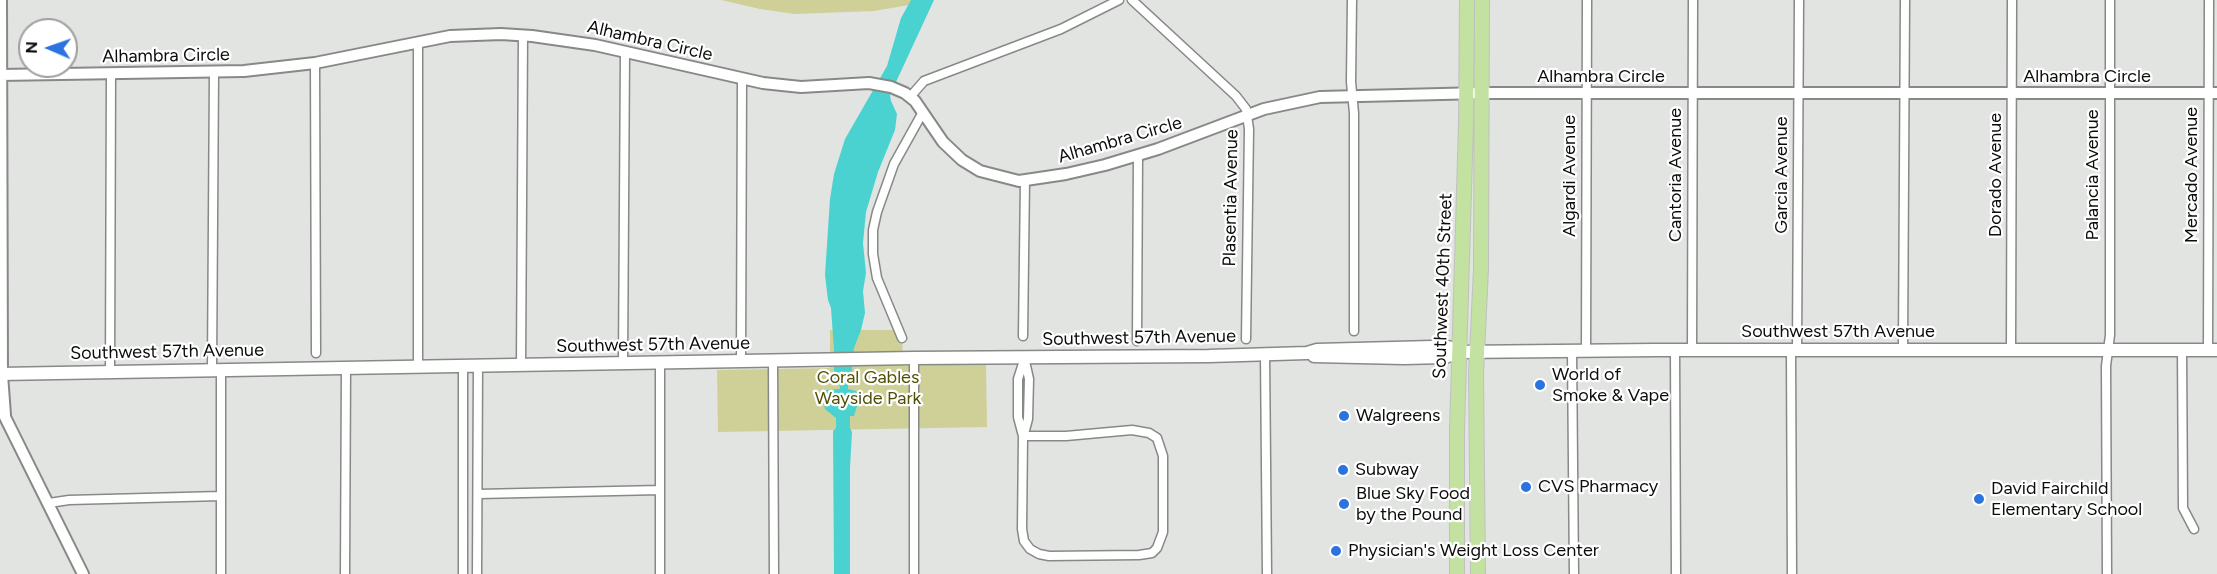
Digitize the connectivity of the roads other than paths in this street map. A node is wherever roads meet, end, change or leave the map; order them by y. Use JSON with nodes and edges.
{"nodes":[{"id":1,"x":2,"y":0,"type":"edge"},
{"id":2,"x":1119,"y":0,"type":"edge"},
{"id":3,"x":1132,"y":0,"type":"edge"},
{"id":4,"x":1352,"y":0,"type":"edge"},
{"id":5,"x":1467,"y":0,"type":"edge"},
{"id":6,"x":1482,"y":0,"type":"edge"},
{"id":7,"x":1587,"y":0,"type":"edge"},
{"id":8,"x":1693,"y":0,"type":"edge"},
{"id":9,"x":1800,"y":0,"type":"edge"},
{"id":10,"x":1905,"y":0,"type":"edge"},
{"id":11,"x":2012,"y":0,"type":"edge"},
{"id":12,"x":2110,"y":0,"type":"edge"},
{"id":13,"x":2209,"y":0,"type":"edge"},
{"id":14,"x":523,"y":35,"type":"junction"},
{"id":15,"x":418,"y":42,"type":"junction"},
{"id":16,"x":625,"y":51,"type":"junction"},
{"id":17,"x":315,"y":63,"type":"junction"},
{"id":18,"x":214,"y":72,"type":"junction"},
{"id":19,"x":111,"y":73,"type":"junction"},
{"id":20,"x":1,"y":75,"type":"edge"},
{"id":21,"x":742,"y":79,"type":"junction"},
{"id":22,"x":1466,"y":93,"type":"junction"},
{"id":23,"x":1482,"y":93,"type":"junction"},
{"id":24,"x":1587,"y":93,"type":"junction"},
{"id":25,"x":1693,"y":93,"type":"junction"},
{"id":26,"x":1799,"y":93,"type":"junction"},
{"id":27,"x":1905,"y":93,"type":"junction"},
{"id":28,"x":2012,"y":93,"type":"junction"},
{"id":29,"x":2110,"y":93,"type":"junction"},
{"id":30,"x":2213,"y":93,"type":"edge"},
{"id":31,"x":1352,"y":96,"type":"junction"},
{"id":32,"x":910,"y":97,"type":"junction"},
{"id":33,"x":923,"y":112,"type":"junction"},
{"id":34,"x":1247,"y":115,"type":"junction"},
{"id":35,"x":1138,"y":155,"type":"junction"},
{"id":36,"x":1025,"y":180,"type":"junction"},
{"id":37,"x":1,"y":195,"type":"edge"},
{"id":38,"x":1,"y":255,"type":"edge"},
{"id":39,"x":1354,"y":331,"type":"dead end"},
{"id":40,"x":1023,"y":336,"type":"dead end"},
{"id":41,"x":902,"y":338,"type":"dead end"},
{"id":42,"x":1246,"y":339,"type":"dead end"},
{"id":43,"x":1137,"y":341,"type":"dead end"},
{"id":44,"x":1675,"y":350,"type":"junction"},
{"id":45,"x":1692,"y":350,"type":"junction"},
{"id":46,"x":1794,"y":350,"type":"junction"},
{"id":47,"x":1904,"y":350,"type":"junction"},
{"id":48,"x":2011,"y":350,"type":"junction"},
{"id":49,"x":2108,"y":350,"type":"junction"},
{"id":50,"x":2182,"y":350,"type":"junction"},
{"id":51,"x":2213,"y":350,"type":"edge"},
{"id":52,"x":1572,"y":351,"type":"junction"},
{"id":53,"x":1586,"y":351,"type":"junction"},
{"id":54,"x":1460,"y":352,"type":"junction"},
{"id":55,"x":1476,"y":352,"type":"junction"},
{"id":56,"x":316,"y":353,"type":"dead end"},
{"id":57,"x":1266,"y":353,"type":"junction"},
{"id":58,"x":1025,"y":357,"type":"junction"},
{"id":59,"x":914,"y":358,"type":"junction"},
{"id":60,"x":741,"y":361,"type":"junction"},
{"id":61,"x":773,"y":361,"type":"junction"},
{"id":62,"x":660,"y":362,"type":"junction"},
{"id":63,"x":623,"y":363,"type":"junction"},
{"id":64,"x":521,"y":364,"type":"junction"},
{"id":65,"x":478,"y":365,"type":"junction"},
{"id":66,"x":418,"y":366,"type":"junction"},
{"id":67,"x":463,"y":366,"type":"junction"},
{"id":68,"x":346,"y":367,"type":"junction"},
{"id":69,"x":217,"y":369,"type":"junction"},
{"id":70,"x":110,"y":371,"type":"junction"},
{"id":71,"x":1,"y":374,"type":"edge"},
{"id":72,"x":2,"y":411,"type":"edge"},
{"id":73,"x":1023,"y":436,"type":"junction"},
{"id":74,"x":660,"y":490,"type":"junction"},
{"id":75,"x":478,"y":494,"type":"junction"},
{"id":76,"x":221,"y":496,"type":"junction"},
{"id":77,"x":49,"y":503,"type":"junction"},
{"id":78,"x":2194,"y":529,"type":"dead end"},
{"id":79,"x":1457,"y":532,"type":"junction"},
{"id":80,"x":1457,"y":549,"type":"junction"},
{"id":81,"x":1477,"y":551,"type":"junction"},
{"id":82,"x":1478,"y":571,"type":"edge"},
{"id":83,"x":83,"y":574,"type":"edge"},
{"id":84,"x":221,"y":574,"type":"edge"},
{"id":85,"x":345,"y":574,"type":"edge"},
{"id":86,"x":463,"y":574,"type":"edge"},
{"id":87,"x":477,"y":574,"type":"edge"},
{"id":88,"x":660,"y":574,"type":"edge"},
{"id":89,"x":774,"y":574,"type":"edge"},
{"id":90,"x":914,"y":574,"type":"edge"},
{"id":91,"x":1267,"y":574,"type":"edge"},
{"id":92,"x":1457,"y":574,"type":"edge"},
{"id":93,"x":1574,"y":574,"type":"edge"},
{"id":94,"x":1676,"y":574,"type":"edge"},
{"id":95,"x":1792,"y":574,"type":"edge"},
{"id":96,"x":2107,"y":574,"type":"edge"}],
"edges":[{"from":1,"to":20,"type":"street"},
{"from":2,"to":32,"type":"street"},
{"from":3,"to":34,"type":"street","name":"Plasentia Avenue"},
{"from":4,"to":31,"type":"street"},
{"from":5,"to":22,"type":"main road","name":"Southwest 40th Street"},
{"from":6,"to":23,"type":"main road","name":"Southwest 40th Street"},
{"from":7,"to":24,"type":"street","name":"Algardi Avenue"},
{"from":8,"to":25,"type":"street","name":"Cantoria Avenue"},
{"from":9,"to":26,"type":"street","name":"Garcia Avenue"},
{"from":10,"to":27,"type":"street"},
{"from":11,"to":28,"type":"street","name":"Dorado Avenue"},
{"from":12,"to":29,"type":"street","name":"Palancia Avenue"},
{"from":13,"to":30,"type":"street","name":"Mercado Avenue"},
{"from":14,"to":15,"type":"street","name":"Alhambra Circle"},
{"from":14,"to":16,"type":"street","name":"Alhambra Circle"},
{"from":14,"to":64,"type":"street"},
{"from":15,"to":17,"type":"street","name":"Alhambra Circle"},
{"from":15,"to":66,"type":"street"},
{"from":16,"to":21,"type":"street","name":"Alhambra Circle"},
{"from":16,"to":63,"type":"street"},
{"from":17,"to":18,"type":"street","name":"Alhambra Circle"},
{"from":17,"to":56,"type":"street"},
{"from":18,"to":19,"type":"street","name":"Alhambra Circle"},
{"from":18,"to":69,"type":"street"},
{"from":19,"to":20,"type":"street","name":"Alhambra Circle"},
{"from":19,"to":70,"type":"street"},
{"from":20,"to":37,"type":"street"},
{"from":21,"to":32,"type":"street","name":"Alhambra Circle"},
{"from":21,"to":60,"type":"street"},
{"from":22,"to":23,"type":"street","name":"Alhambra Circle"},
{"from":22,"to":31,"type":"street","name":"Alhambra Circle"},
{"from":22,"to":54,"type":"main road","name":"Southwest 40th Street"},
{"from":23,"to":24,"type":"street","name":"Alhambra Circle"},
{"from":23,"to":55,"type":"main road","name":"Southwest 40th Street"},
{"from":24,"to":25,"type":"street","name":"Alhambra Circle"},
{"from":24,"to":53,"type":"street","name":"Algardi Avenue"},
{"from":25,"to":26,"type":"street","name":"Alhambra Circle"},
{"from":25,"to":45,"type":"street","name":"Cantoria Avenue"},
{"from":26,"to":27,"type":"street","name":"Alhambra Circle"},
{"from":26,"to":46,"type":"street","name":"Garcia Avenue"},
{"from":27,"to":28,"type":"street","name":"Alhambra Circle"},
{"from":27,"to":47,"type":"street"},
{"from":28,"to":29,"type":"street","name":"Alhambra Circle"},
{"from":28,"to":48,"type":"street","name":"Dorado Avenue"},
{"from":29,"to":30,"type":"street","name":"Alhambra Circle"},
{"from":29,"to":49,"type":"street","name":"Palancia Avenue"},
{"from":30,"to":51,"type":"street","name":"Mercado Avenue"},
{"from":31,"to":34,"type":"street","name":"Alhambra Circle"},
{"from":31,"to":39,"type":"street"},
{"from":32,"to":33,"type":"street","name":"Alhambra Circle"},
{"from":33,"to":36,"type":"street","name":"Alhambra Circle"},
{"from":33,"to":41,"type":"street"},
{"from":34,"to":35,"type":"street","name":"Alhambra Circle"},
{"from":34,"to":42,"type":"street","name":"Plasentia Avenue"},
{"from":35,"to":36,"type":"street","name":"Alhambra Circle"},
{"from":35,"to":43,"type":"street"},
{"from":36,"to":40,"type":"street"},
{"from":37,"to":38,"type":"street"},
{"from":38,"to":71,"type":"street"},
{"from":44,"to":45,"type":"main road","name":"Southwest 57th Avenue"},
{"from":44,"to":53,"type":"main road","name":"Southwest 57th Avenue"},
{"from":44,"to":94,"type":"street"},
{"from":45,"to":46,"type":"main road","name":"Southwest 57th Avenue"},
{"from":46,"to":47,"type":"main road","name":"Southwest 57th Avenue"},
{"from":46,"to":95,"type":"street","name":"Garcia Avenue"},
{"from":47,"to":48,"type":"main road","name":"Southwest 57th Avenue"},
{"from":48,"to":49,"type":"main road","name":"Southwest 57th Avenue"},
{"from":49,"to":50,"type":"main road","name":"Southwest 57th Avenue"},
{"from":49,"to":96,"type":"street","name":"Palancia Avenue"},
{"from":50,"to":51,"type":"main road","name":"Southwest 57th Avenue"},
{"from":50,"to":78,"type":"street"},
{"from":52,"to":53,"type":"main road","name":"Southwest 57th Avenue"},
{"from":52,"to":55,"type":"main road","name":"Southwest 57th Avenue"},
{"from":52,"to":93,"type":"street"},
{"from":54,"to":55,"type":"main road","name":"Southwest 57th Avenue"},
{"from":54,"to":57,"type":"main road","name":"Southwest 57th Avenue"},
{"from":54,"to":79,"type":"main road","name":"Southwest 40th Street"},
{"from":55,"to":81,"type":"main road","name":"Southwest 40th Street"},
{"from":57,"to":58,"type":"main road","name":"Southwest 57th Avenue"},
{"from":57,"to":91,"type":"street"},
{"from":58,"to":59,"type":"main road","name":"Southwest 57th Avenue"},
{"from":58,"to":73,"type":"street"},
{"from":59,"to":61,"type":"main road","name":"Southwest 57th Avenue"},
{"from":59,"to":90,"type":"street"},
{"from":60,"to":61,"type":"main road","name":"Southwest 57th Avenue"},
{"from":60,"to":62,"type":"main road","name":"Southwest 57th Avenue"},
{"from":61,"to":89,"type":"street"},
{"from":62,"to":63,"type":"main road","name":"Southwest 57th Avenue"},
{"from":62,"to":74,"type":"street"},
{"from":63,"to":64,"type":"main road","name":"Southwest 57th Avenue"},
{"from":64,"to":65,"type":"main road","name":"Southwest 57th Avenue"},
{"from":65,"to":67,"type":"main road","name":"Southwest 57th Avenue"},
{"from":65,"to":75,"type":"street"},
{"from":66,"to":67,"type":"main road","name":"Southwest 57th Avenue"},
{"from":66,"to":68,"type":"main road","name":"Southwest 57th Avenue"},
{"from":67,"to":86,"type":"street"},
{"from":68,"to":69,"type":"main road","name":"Southwest 57th Avenue"},
{"from":68,"to":85,"type":"street"},
{"from":69,"to":70,"type":"main road","name":"Southwest 57th Avenue"},
{"from":69,"to":76,"type":"street"},
{"from":70,"to":71,"type":"main road","name":"Southwest 57th Avenue"},
{"from":71,"to":72,"type":"street"},
{"from":72,"to":77,"type":"street"},
{"from":73,"to":73,"type":"street"},
{"from":74,"to":75,"type":"street"},
{"from":74,"to":88,"type":"street"},
{"from":75,"to":87,"type":"street"},
{"from":76,"to":77,"type":"street"},
{"from":76,"to":84,"type":"street"},
{"from":77,"to":83,"type":"street"},
{"from":79,"to":80,"type":"main road","name":"Southwest 40th Street"},
{"from":79,"to":81,"type":"main road"},
{"from":80,"to":82,"type":"main road"},
{"from":80,"to":92,"type":"main road","name":"Southwest 40th Street"},
{"from":81,"to":82,"type":"main road","name":"Southwest 40th Street"}]}
